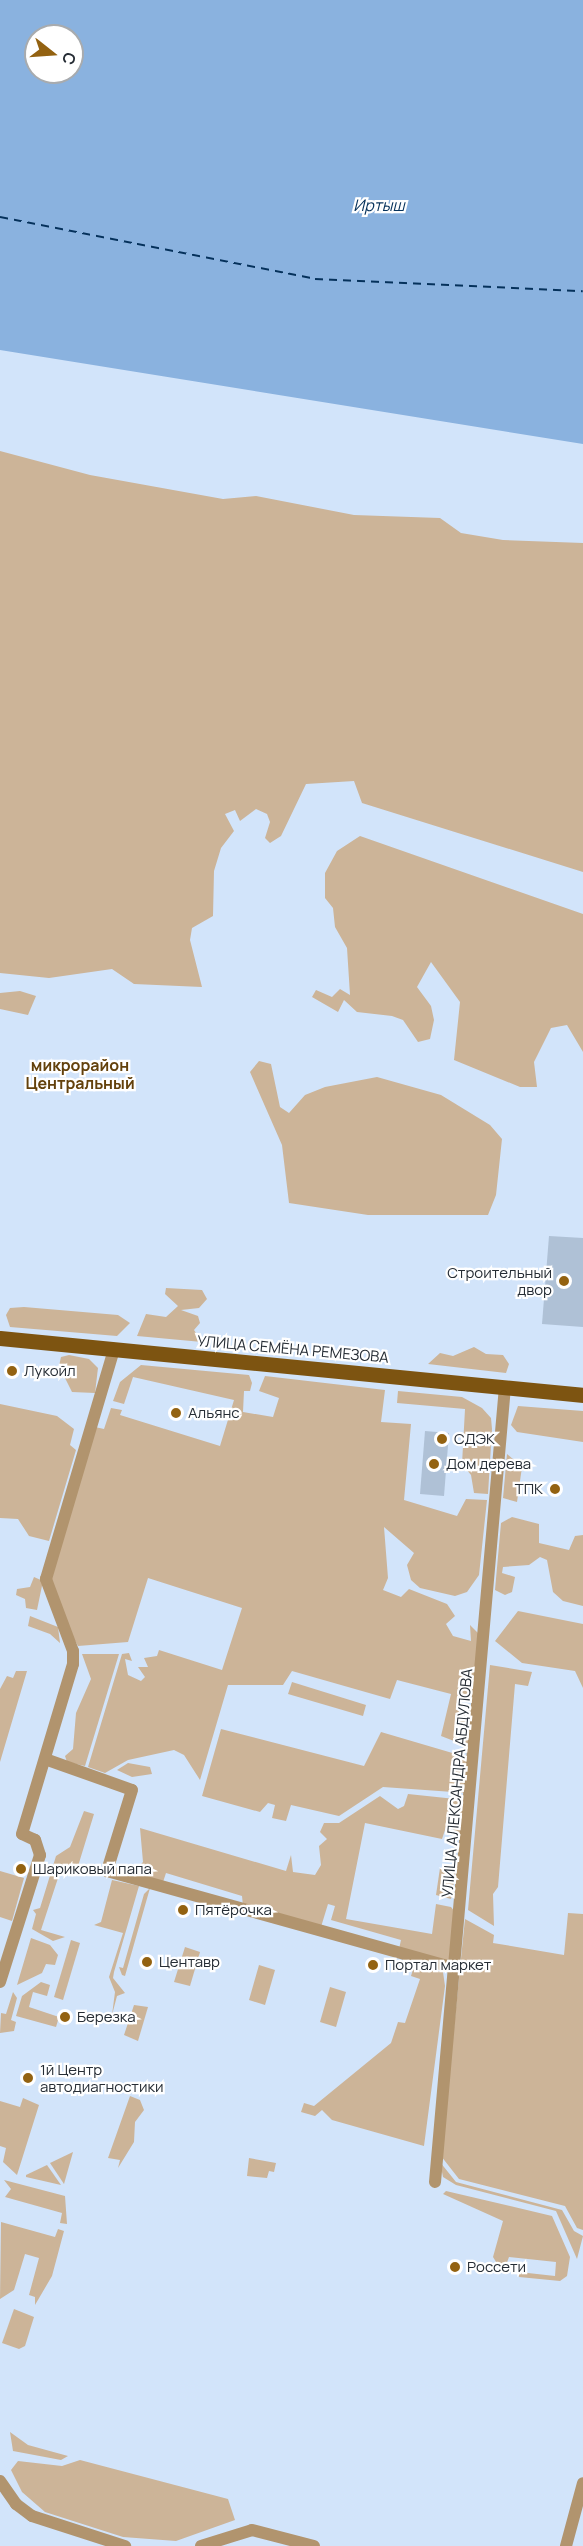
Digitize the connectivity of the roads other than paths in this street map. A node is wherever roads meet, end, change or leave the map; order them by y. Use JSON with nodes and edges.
{"nodes":[{"id":1,"x":0,"y":1338,"type":"edge"},
{"id":2,"x":114,"y":1349,"type":"junction"},
{"id":3,"x":505,"y":1387,"type":"junction"},
{"id":4,"x":583,"y":1395,"type":"edge"},
{"id":5,"x":45,"y":1758,"type":"junction"},
{"id":6,"x":454,"y":1968,"type":"junction"},
{"id":7,"x":0,"y":1982,"type":"edge"},
{"id":8,"x":435,"y":2182,"type":"dead end"},
{"id":9,"x":0,"y":2481,"type":"edge"},
{"id":10,"x":583,"y":2483,"type":"edge"},
{"id":11,"x":125,"y":2546,"type":"edge"},
{"id":12,"x":201,"y":2546,"type":"edge"},
{"id":13,"x":314,"y":2546,"type":"edge"},
{"id":14,"x":566,"y":2546,"type":"edge"}],
"edges":[{"from":1,"to":2,"type":"main road","name":"УЛИЦА СЕМЁНА РЕМЕЗОВА"},
{"from":2,"to":3,"type":"main road","name":"УЛИЦА СЕМЁНА РЕМЕЗОВА"},
{"from":2,"to":5,"type":"street"},
{"from":3,"to":4,"type":"main road","name":"УЛИЦА СЕМЁНА РЕМЕЗОВА"},
{"from":3,"to":6,"type":"street","name":"УЛИЦА АЛЕКСАНДРА АБДУЛОВА"},
{"from":5,"to":6,"type":"street"},
{"from":5,"to":7,"type":"street"},
{"from":6,"to":8,"type":"street","name":"УЛИЦА АЛЕКСАНДРА АБДУЛОВА"},
{"from":9,"to":11,"type":"street"},
{"from":10,"to":14,"type":"street"},
{"from":12,"to":13,"type":"street"}]}
